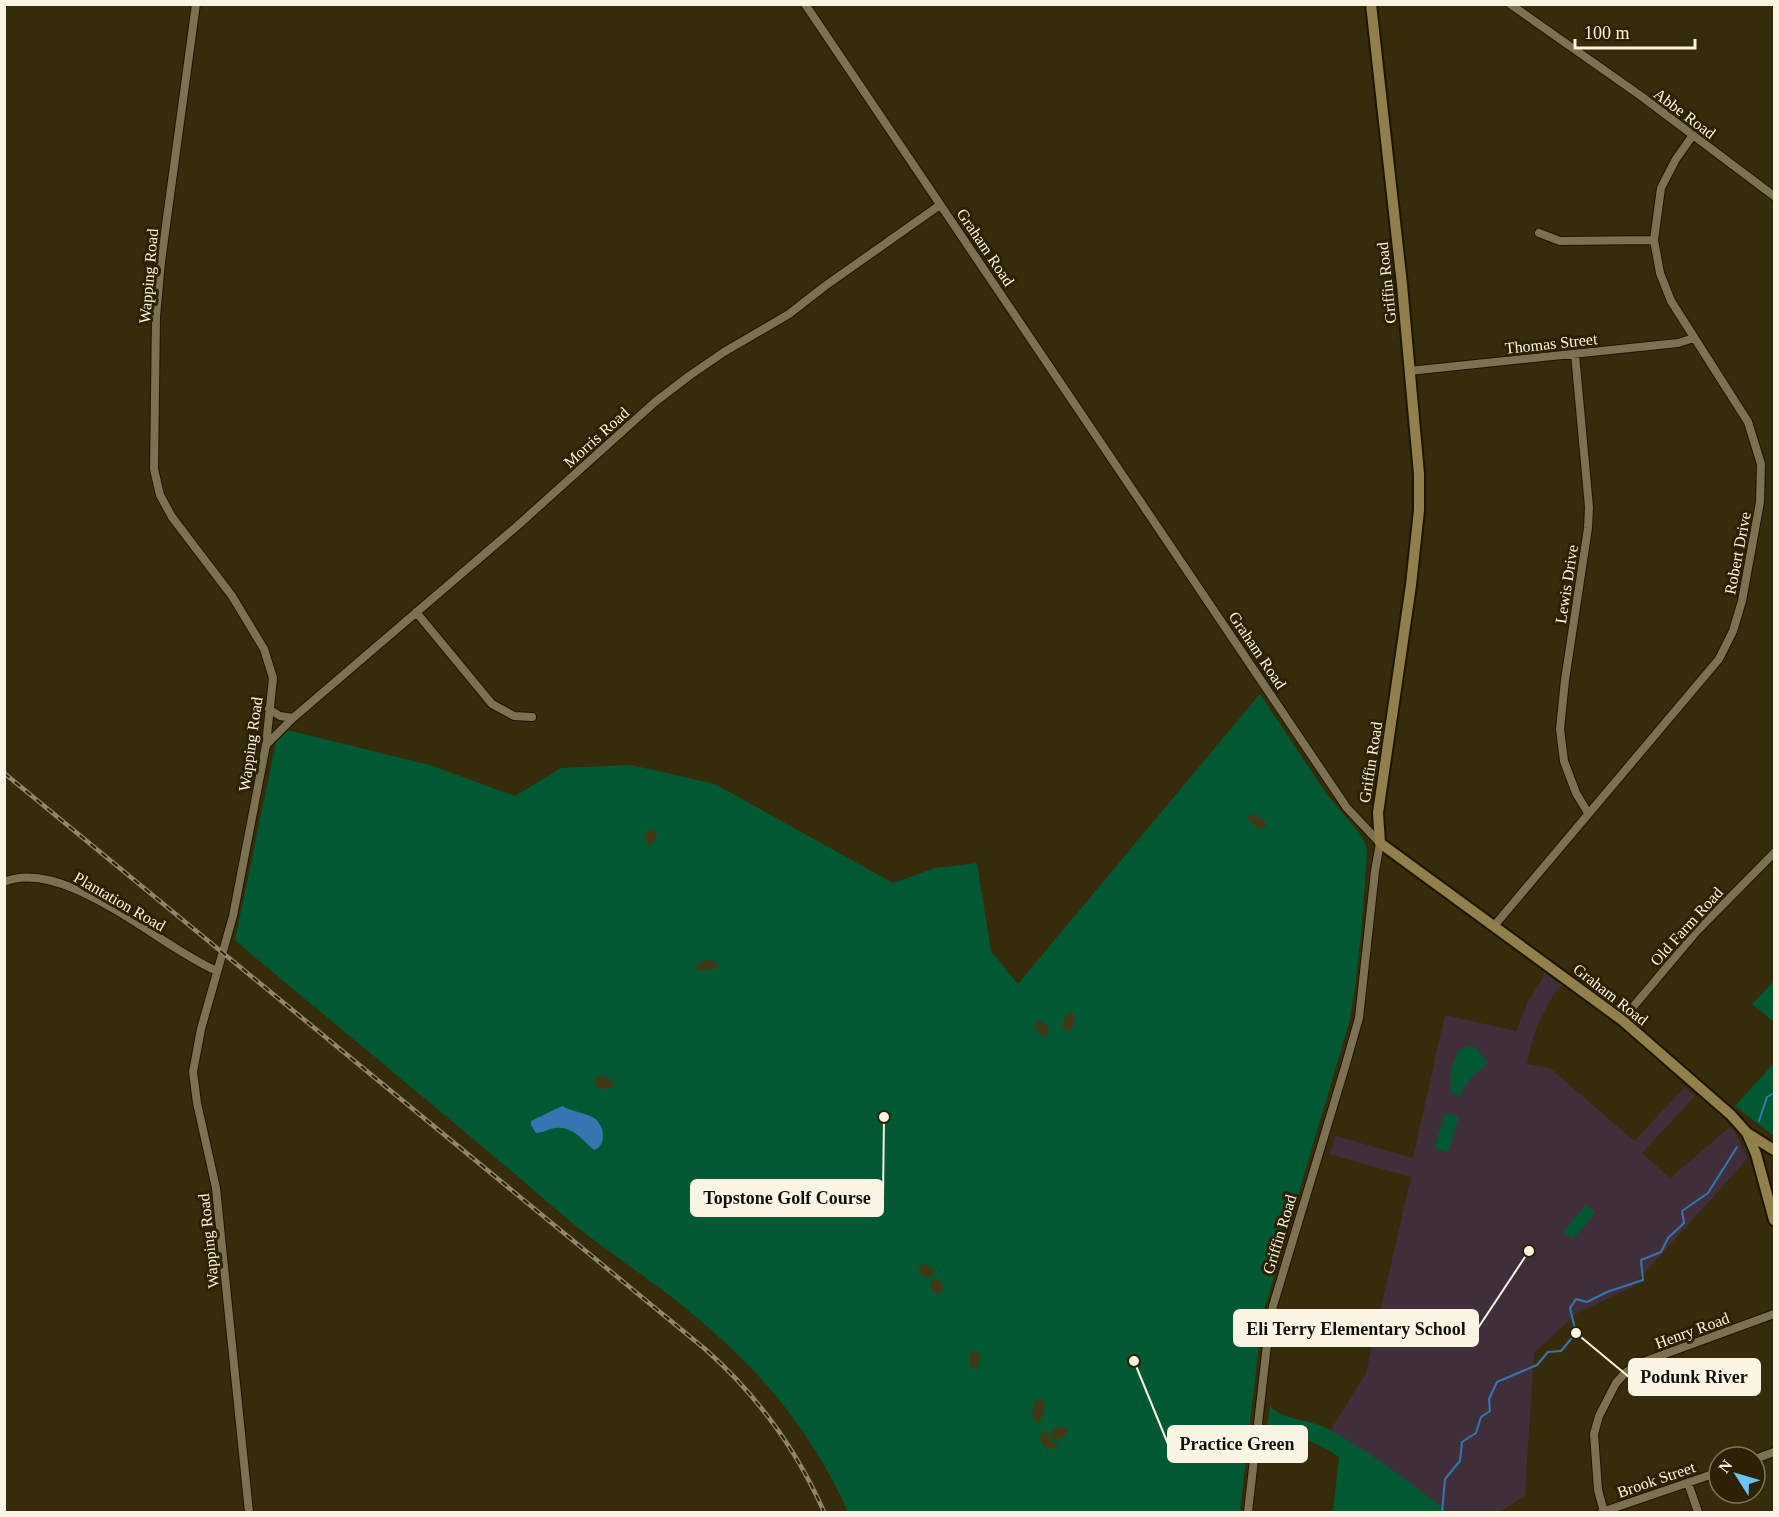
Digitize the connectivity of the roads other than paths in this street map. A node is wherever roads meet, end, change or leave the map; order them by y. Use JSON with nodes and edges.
{"nodes":[{"id":1,"x":196,"y":4,"type":"edge"},
{"id":2,"x":805,"y":4,"type":"edge"},
{"id":3,"x":1371,"y":4,"type":"edge"},
{"id":4,"x":1510,"y":4,"type":"edge"},
{"id":5,"x":1693,"y":135,"type":"junction"},
{"id":6,"x":1774,"y":196,"type":"edge"},
{"id":7,"x":940,"y":205,"type":"junction"},
{"id":8,"x":1539,"y":233,"type":"dead end"},
{"id":9,"x":1654,"y":240,"type":"junction"},
{"id":10,"x":1694,"y":338,"type":"junction"},
{"id":11,"x":1575,"y":354,"type":"junction"},
{"id":12,"x":1409,"y":371,"type":"junction"},
{"id":13,"x":416,"y":612,"type":"junction"},
{"id":14,"x":269,"y":709,"type":"junction"},
{"id":15,"x":531,"y":717,"type":"dead end"},
{"id":16,"x":293,"y":718,"type":"junction"},
{"id":17,"x":266,"y":745,"type":"junction"},
{"id":18,"x":1588,"y":813,"type":"junction"},
{"id":19,"x":1380,"y":843,"type":"junction"},
{"id":20,"x":1774,"y":853,"type":"edge"},
{"id":21,"x":4,"y":882,"type":"edge"},
{"id":22,"x":1494,"y":926,"type":"junction"},
{"id":23,"x":217,"y":971,"type":"junction"},
{"id":24,"x":1622,"y":1020,"type":"junction"},
{"id":25,"x":1747,"y":1133,"type":"junction"},
{"id":26,"x":1774,"y":1150,"type":"edge"},
{"id":27,"x":1774,"y":1220,"type":"edge"},
{"id":28,"x":1774,"y":1314,"type":"edge"},
{"id":29,"x":1707,"y":1476,"type":"edge"},
{"id":30,"x":1688,"y":1483,"type":"junction"},
{"id":31,"x":249,"y":1512,"type":"edge"},
{"id":32,"x":1248,"y":1512,"type":"edge"},
{"id":33,"x":1603,"y":1512,"type":"edge"},
{"id":34,"x":1698,"y":1512,"type":"edge"}],
"edges":[{"from":1,"to":14,"type":"street","name":"Wapping Road"},
{"from":2,"to":7,"type":"street","name":"Graham Road"},
{"from":3,"to":12,"type":"street","name":"Griffin Road"},
{"from":4,"to":5,"type":"street","name":"Abbe Road"},
{"from":5,"to":6,"type":"street","name":"Abbe Road"},
{"from":5,"to":9,"type":"street","name":"Robert Drive"},
{"from":7,"to":13,"type":"street","name":"Morris Road"},
{"from":7,"to":19,"type":"street","name":"Graham Road"},
{"from":8,"to":9,"type":"street"},
{"from":9,"to":10,"type":"street","name":"Robert Drive"},
{"from":10,"to":11,"type":"street","name":"Thomas Street"},
{"from":10,"to":18,"type":"street","name":"Robert Drive"},
{"from":11,"to":12,"type":"street","name":"Thomas Street"},
{"from":11,"to":18,"type":"street","name":"Lewis Drive"},
{"from":12,"to":19,"type":"street","name":"Griffin Road"},
{"from":13,"to":15,"type":"street"},
{"from":13,"to":16,"type":"street","name":"Morris Road"},
{"from":14,"to":16,"type":"street"},
{"from":14,"to":17,"type":"street","name":"Wapping Road"},
{"from":16,"to":17,"type":"street","name":"Morris Road"},
{"from":17,"to":23,"type":"street","name":"Wapping Road"},
{"from":18,"to":22,"type":"street","name":"Robert Drive"},
{"from":19,"to":22,"type":"street","name":"Graham Road"},
{"from":19,"to":32,"type":"street","name":"Griffin Road"},
{"from":20,"to":24,"type":"street","name":"Old Farm Road"},
{"from":21,"to":23,"type":"street","name":"Plantation Road"},
{"from":22,"to":24,"type":"street","name":"Graham Road"},
{"from":23,"to":31,"type":"street","name":"Wapping Road"},
{"from":24,"to":25,"type":"street","name":"Graham Road"},
{"from":25,"to":26,"type":"street"},
{"from":25,"to":27,"type":"street","name":"Graham Road"},
{"from":28,"to":33,"type":"street","name":"Henry Road"},
{"from":29,"to":30,"type":"street","name":"Brook Street"},
{"from":30,"to":33,"type":"street","name":"Brook Street"},
{"from":30,"to":34,"type":"street"}]}
